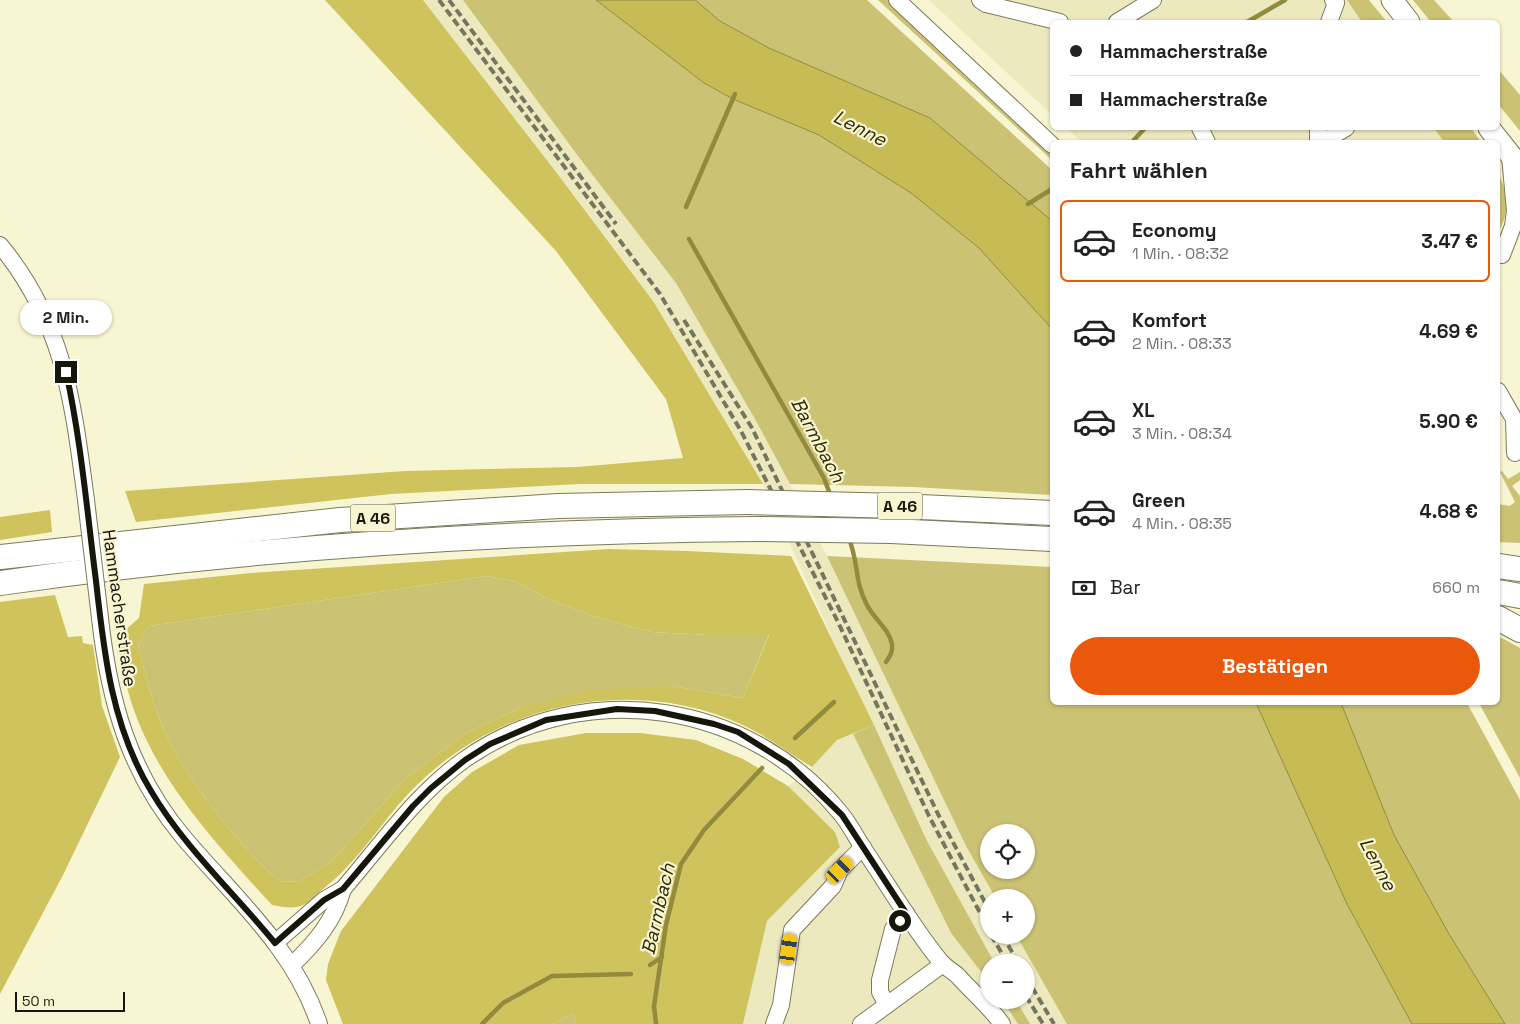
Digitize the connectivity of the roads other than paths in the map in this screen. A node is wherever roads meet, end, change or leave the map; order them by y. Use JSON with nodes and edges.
{"nodes":[{"id":1,"x":897,"y":0,"type":"edge"},
{"id":2,"x":980,"y":0,"type":"edge"},
{"id":3,"x":1153,"y":0,"type":"edge"},
{"id":4,"x":1333,"y":0,"type":"edge"},
{"id":5,"x":1392,"y":0,"type":"edge"},
{"id":6,"x":1052,"y":20,"type":"edge"},
{"id":7,"x":1119,"y":20,"type":"edge"},
{"id":8,"x":1330,"y":20,"type":"edge"},
{"id":9,"x":1407,"y":20,"type":"edge"},
{"id":10,"x":1343,"y":130,"type":"edge"},
{"id":11,"x":1491,"y":130,"type":"edge"},
{"id":12,"x":1326,"y":140,"type":"edge"},
{"id":13,"x":1498,"y":140,"type":"edge"},
{"id":14,"x":1500,"y":142,"type":"edge"},
{"id":15,"x":1050,"y":143,"type":"edge"},
{"id":16,"x":1515,"y":162,"type":"edge"},
{"id":17,"x":0,"y":245,"type":"edge"},
{"id":18,"x":1520,"y":246,"type":"edge"},
{"id":19,"x":1500,"y":256,"type":"edge"},
{"id":20,"x":1500,"y":394,"type":"edge"},
{"id":21,"x":1515,"y":454,"type":"dead end"},
{"id":22,"x":1050,"y":513,"type":"edge"},
{"id":23,"x":1050,"y":539,"type":"edge"},
{"id":24,"x":0,"y":557,"type":"edge"},
{"id":25,"x":1500,"y":566,"type":"edge"},
{"id":26,"x":1520,"y":569,"type":"edge"},
{"id":27,"x":0,"y":583,"type":"edge"},
{"id":28,"x":1500,"y":592,"type":"edge"},
{"id":29,"x":1520,"y":596,"type":"edge"},
{"id":30,"x":1500,"y":619,"type":"edge"},
{"id":31,"x":1520,"y":630,"type":"edge"},
{"id":32,"x":863,"y":847,"type":"junction"},
{"id":33,"x":343,"y":889,"type":"junction"},
{"id":34,"x":906,"y":913,"type":"junction"},
{"id":35,"x":275,"y":943,"type":"junction"},
{"id":36,"x":943,"y":964,"type":"junction"},
{"id":37,"x":292,"y":965,"type":"junction"},
{"id":38,"x":888,"y":1005,"type":"junction"},
{"id":39,"x":319,"y":1024,"type":"edge"},
{"id":40,"x":774,"y":1024,"type":"edge"},
{"id":41,"x":861,"y":1024,"type":"edge"},
{"id":42,"x":1002,"y":1024,"type":"edge"}],
"edges":[{"from":1,"to":15,"type":"street"},
{"from":2,"to":6,"type":"street"},
{"from":3,"to":7,"type":"street"},
{"from":4,"to":8,"type":"street"},
{"from":5,"to":9,"type":"main road"},
{"from":10,"to":12,"type":"street"},
{"from":11,"to":13,"type":"main road"},
{"from":14,"to":16,"type":"main road"},
{"from":16,"to":19,"type":"street"},
{"from":17,"to":35,"type":"street","name":"Hammacherstraße","bridge":true},
{"from":18,"to":19,"type":"street"},
{"from":20,"to":21,"type":"street"},
{"from":22,"to":24,"type":"highway","number":"A 46","bridge":true},
{"from":23,"to":27,"type":"highway","number":"A 46","bridge":true},
{"from":25,"to":26,"type":"highway"},
{"from":28,"to":29,"type":"highway"},
{"from":30,"to":31,"type":"highway"},
{"from":32,"to":33,"type":"street"},
{"from":32,"to":34,"type":"street"},
{"from":32,"to":40,"type":"street"},
{"from":33,"to":35,"type":"street"},
{"from":33,"to":37,"type":"street"},
{"from":34,"to":36,"type":"street"},
{"from":34,"to":38,"type":"street"},
{"from":35,"to":37,"type":"street","name":"Hammacherstraße"},
{"from":36,"to":38,"type":"street"},
{"from":36,"to":42,"type":"street"},
{"from":37,"to":39,"type":"street","name":"Hammacherstraße"},
{"from":38,"to":41,"type":"street"}]}
